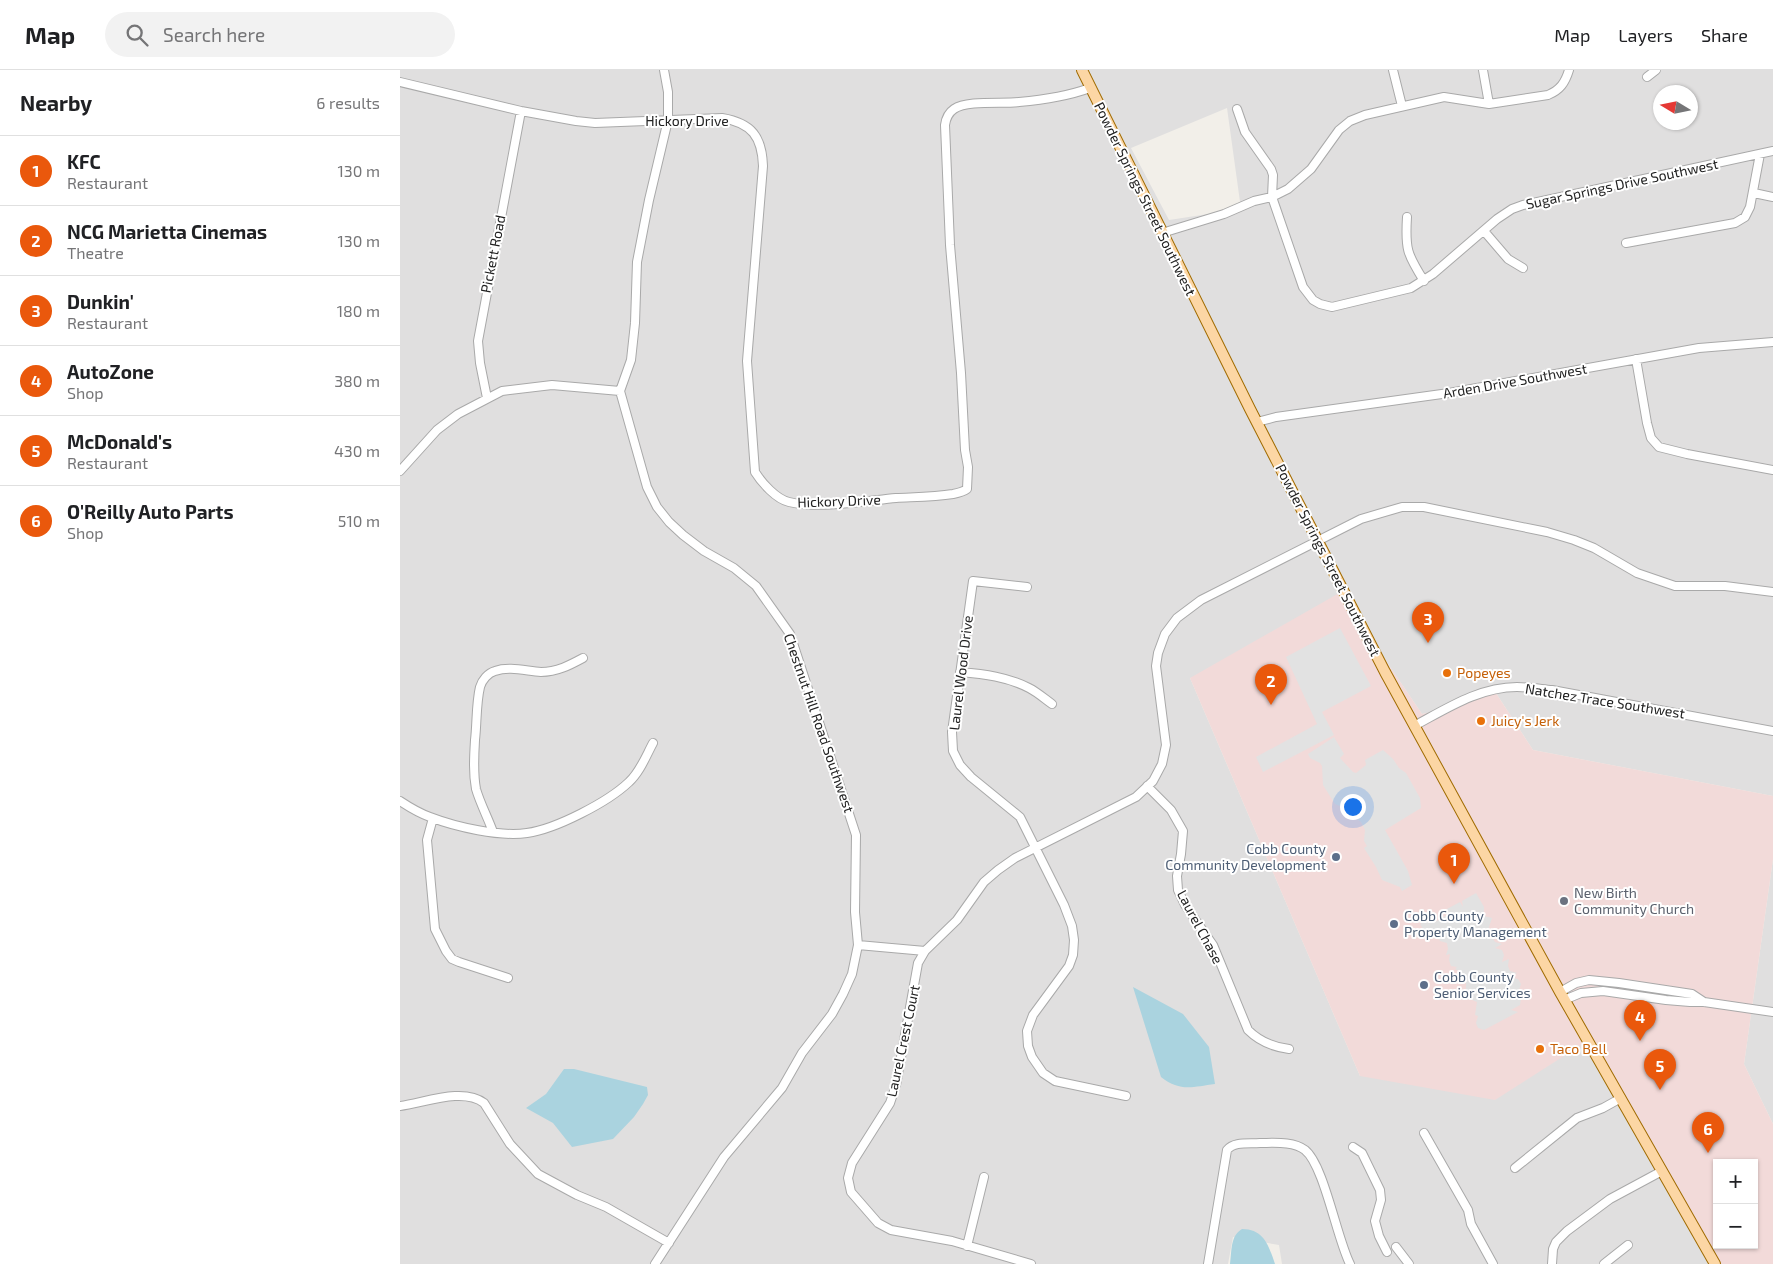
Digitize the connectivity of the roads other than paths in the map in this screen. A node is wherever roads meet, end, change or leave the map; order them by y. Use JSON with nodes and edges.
{"nodes":[{"id":1,"x":664,"y":70,"type":"edge"},
{"id":2,"x":1082,"y":70,"type":"edge"},
{"id":3,"x":1393,"y":70,"type":"edge"},
{"id":4,"x":1483,"y":70,"type":"edge"},
{"id":5,"x":1569,"y":70,"type":"edge"},
{"id":6,"x":1656,"y":70,"type":"edge"},
{"id":7,"x":1647,"y":76,"type":"dead end"},
{"id":8,"x":400,"y":82,"type":"edge"},
{"id":9,"x":1090,"y":88,"type":"junction"},
{"id":10,"x":1489,"y":104,"type":"junction"},
{"id":11,"x":1402,"y":106,"type":"junction"},
{"id":12,"x":1237,"y":109,"type":"dead end"},
{"id":13,"x":521,"y":111,"type":"junction"},
{"id":14,"x":668,"y":120,"type":"junction"},
{"id":15,"x":1773,"y":151,"type":"edge"},
{"id":16,"x":1760,"y":154,"type":"junction"},
{"id":17,"x":1754,"y":193,"type":"junction"},
{"id":18,"x":1773,"y":197,"type":"edge"},
{"id":19,"x":1272,"y":198,"type":"junction"},
{"id":20,"x":1406,"y":217,"type":"dead end"},
{"id":21,"x":1484,"y":231,"type":"junction"},
{"id":22,"x":1162,"y":233,"type":"junction"},
{"id":23,"x":1626,"y":243,"type":"dead end"},
{"id":24,"x":1523,"y":268,"type":"dead end"},
{"id":25,"x":1424,"y":281,"type":"junction"},
{"id":26,"x":1773,"y":342,"type":"edge"},
{"id":27,"x":1636,"y":359,"type":"junction"},
{"id":28,"x":620,"y":391,"type":"junction"},
{"id":29,"x":487,"y":398,"type":"junction"},
{"id":30,"x":1257,"y":422,"type":"junction"},
{"id":31,"x":1773,"y":470,"type":"edge"},
{"id":32,"x":400,"y":471,"type":"edge"},
{"id":33,"x":1318,"y":541,"type":"junction"},
{"id":34,"x":1027,"y":588,"type":"dead end"},
{"id":35,"x":1773,"y":592,"type":"edge"},
{"id":36,"x":583,"y":658,"type":"dead end"},
{"id":37,"x":960,"y":672,"type":"junction"},
{"id":38,"x":1052,"y":704,"type":"dead end"},
{"id":39,"x":1414,"y":726,"type":"junction"},
{"id":40,"x":1773,"y":731,"type":"edge"},
{"id":41,"x":653,"y":743,"type":"dead end"},
{"id":42,"x":1147,"y":786,"type":"junction"},
{"id":43,"x":400,"y":800,"type":"edge"},
{"id":44,"x":433,"y":818,"type":"junction"},
{"id":45,"x":493,"y":832,"type":"junction"},
{"id":46,"x":1036,"y":847,"type":"junction"},
{"id":47,"x":858,"y":945,"type":"junction"},
{"id":48,"x":925,"y":951,"type":"junction"},
{"id":49,"x":508,"y":978,"type":"dead end"},
{"id":50,"x":1562,"y":996,"type":"junction"},
{"id":51,"x":1773,"y":1012,"type":"edge"},
{"id":52,"x":1289,"y":1049,"type":"dead end"},
{"id":53,"x":1126,"y":1096,"type":"dead end"},
{"id":54,"x":1621,"y":1098,"type":"junction"},
{"id":55,"x":400,"y":1106,"type":"edge"},
{"id":56,"x":1424,"y":1133,"type":"dead end"},
{"id":57,"x":1353,"y":1147,"type":"dead end"},
{"id":58,"x":1515,"y":1168,"type":"dead end"},
{"id":59,"x":1662,"y":1172,"type":"junction"},
{"id":60,"x":984,"y":1177,"type":"dead end"},
{"id":61,"x":669,"y":1243,"type":"junction"},
{"id":62,"x":1628,"y":1245,"type":"dead end"},
{"id":63,"x":967,"y":1246,"type":"junction"},
{"id":64,"x":1396,"y":1247,"type":"dead end"},
{"id":65,"x":1386,"y":1252,"type":"dead end"},
{"id":66,"x":655,"y":1264,"type":"edge"},
{"id":67,"x":1031,"y":1264,"type":"edge"},
{"id":68,"x":1208,"y":1264,"type":"edge"},
{"id":69,"x":1350,"y":1264,"type":"edge"},
{"id":70,"x":1409,"y":1264,"type":"edge"},
{"id":71,"x":1493,"y":1264,"type":"edge"},
{"id":72,"x":1552,"y":1264,"type":"edge"},
{"id":73,"x":1604,"y":1264,"type":"edge"},
{"id":74,"x":1716,"y":1264,"type":"edge"}],
"edges":[{"from":1,"to":14,"type":"street"},
{"from":2,"to":9,"type":"main road","name":"Powder Springs Street Southwest"},
{"from":3,"to":11,"type":"street"},
{"from":4,"to":10,"type":"street"},
{"from":5,"to":10,"type":"street"},
{"from":6,"to":7,"type":"street"},
{"from":8,"to":13,"type":"street","name":"Hickory Drive"},
{"from":9,"to":14,"type":"street","name":"Hickory Drive"},
{"from":9,"to":22,"type":"main road","name":"Powder Springs Street Southwest"},
{"from":10,"to":11,"type":"street"},
{"from":11,"to":19,"type":"street"},
{"from":12,"to":19,"type":"street"},
{"from":13,"to":14,"type":"street","name":"Hickory Drive"},
{"from":13,"to":29,"type":"street","name":"Pickett Road"},
{"from":14,"to":28,"type":"street"},
{"from":15,"to":16,"type":"street","name":"Sugar Springs Drive Southwest"},
{"from":16,"to":17,"type":"street"},
{"from":16,"to":21,"type":"street","name":"Sugar Springs Drive Southwest"},
{"from":17,"to":18,"type":"street"},
{"from":17,"to":23,"type":"street"},
{"from":19,"to":22,"type":"street"},
{"from":19,"to":25,"type":"street","name":"Sugar Springs Drive Southwest"},
{"from":20,"to":25,"type":"street"},
{"from":21,"to":24,"type":"street"},
{"from":21,"to":25,"type":"street","name":"Sugar Springs Drive Southwest"},
{"from":22,"to":30,"type":"main road","name":"Powder Springs Street Southwest"},
{"from":26,"to":27,"type":"street","name":"Arden Drive Southwest"},
{"from":27,"to":30,"type":"street","name":"Arden Drive Southwest"},
{"from":27,"to":31,"type":"street"},
{"from":28,"to":29,"type":"street"},
{"from":28,"to":47,"type":"street","name":"Chestnut Hill Road Southwest"},
{"from":29,"to":32,"type":"street"},
{"from":30,"to":33,"type":"main road","name":"Powder Springs Street Southwest"},
{"from":33,"to":35,"type":"street"},
{"from":33,"to":39,"type":"main road","name":"Powder Springs Street Southwest"},
{"from":33,"to":42,"type":"street"},
{"from":34,"to":37,"type":"street","name":"Laurel Wood Drive"},
{"from":36,"to":45,"type":"street"},
{"from":37,"to":38,"type":"street"},
{"from":37,"to":46,"type":"street","name":"Laurel Wood Drive"},
{"from":39,"to":40,"type":"street","name":"Natchez Trace Southwest"},
{"from":39,"to":50,"type":"main road","name":"Powder Springs Street Southwest"},
{"from":41,"to":45,"type":"street"},
{"from":42,"to":46,"type":"street"},
{"from":42,"to":52,"type":"street","name":"Laurel Chase"},
{"from":43,"to":44,"type":"street"},
{"from":44,"to":45,"type":"street"},
{"from":44,"to":49,"type":"street"},
{"from":46,"to":48,"type":"street"},
{"from":46,"to":53,"type":"street","name":"Laurel Wood Drive"},
{"from":47,"to":48,"type":"street"},
{"from":47,"to":61,"type":"street","name":"Chestnut Hill Road Southwest"},
{"from":48,"to":63,"type":"street","name":"Laurel Crest Court"},
{"from":50,"to":51,"type":"street"},
{"from":50,"to":54,"type":"main road","name":"Powder Springs Street Southwest"},
{"from":54,"to":58,"type":"street"},
{"from":54,"to":59,"type":"main road","name":"Powder Springs Street Southwest"},
{"from":55,"to":61,"type":"street"},
{"from":56,"to":71,"type":"street"},
{"from":57,"to":65,"type":"street"},
{"from":59,"to":72,"type":"street"},
{"from":59,"to":74,"type":"main road","name":"Powder Springs Street Southwest"},
{"from":60,"to":63,"type":"street"},
{"from":61,"to":66,"type":"street","name":"Chestnut Hill Road Southwest"},
{"from":62,"to":73,"type":"street"},
{"from":63,"to":67,"type":"street","name":"Laurel Crest Court"},
{"from":64,"to":70,"type":"street"},
{"from":68,"to":69,"type":"street"}]}
